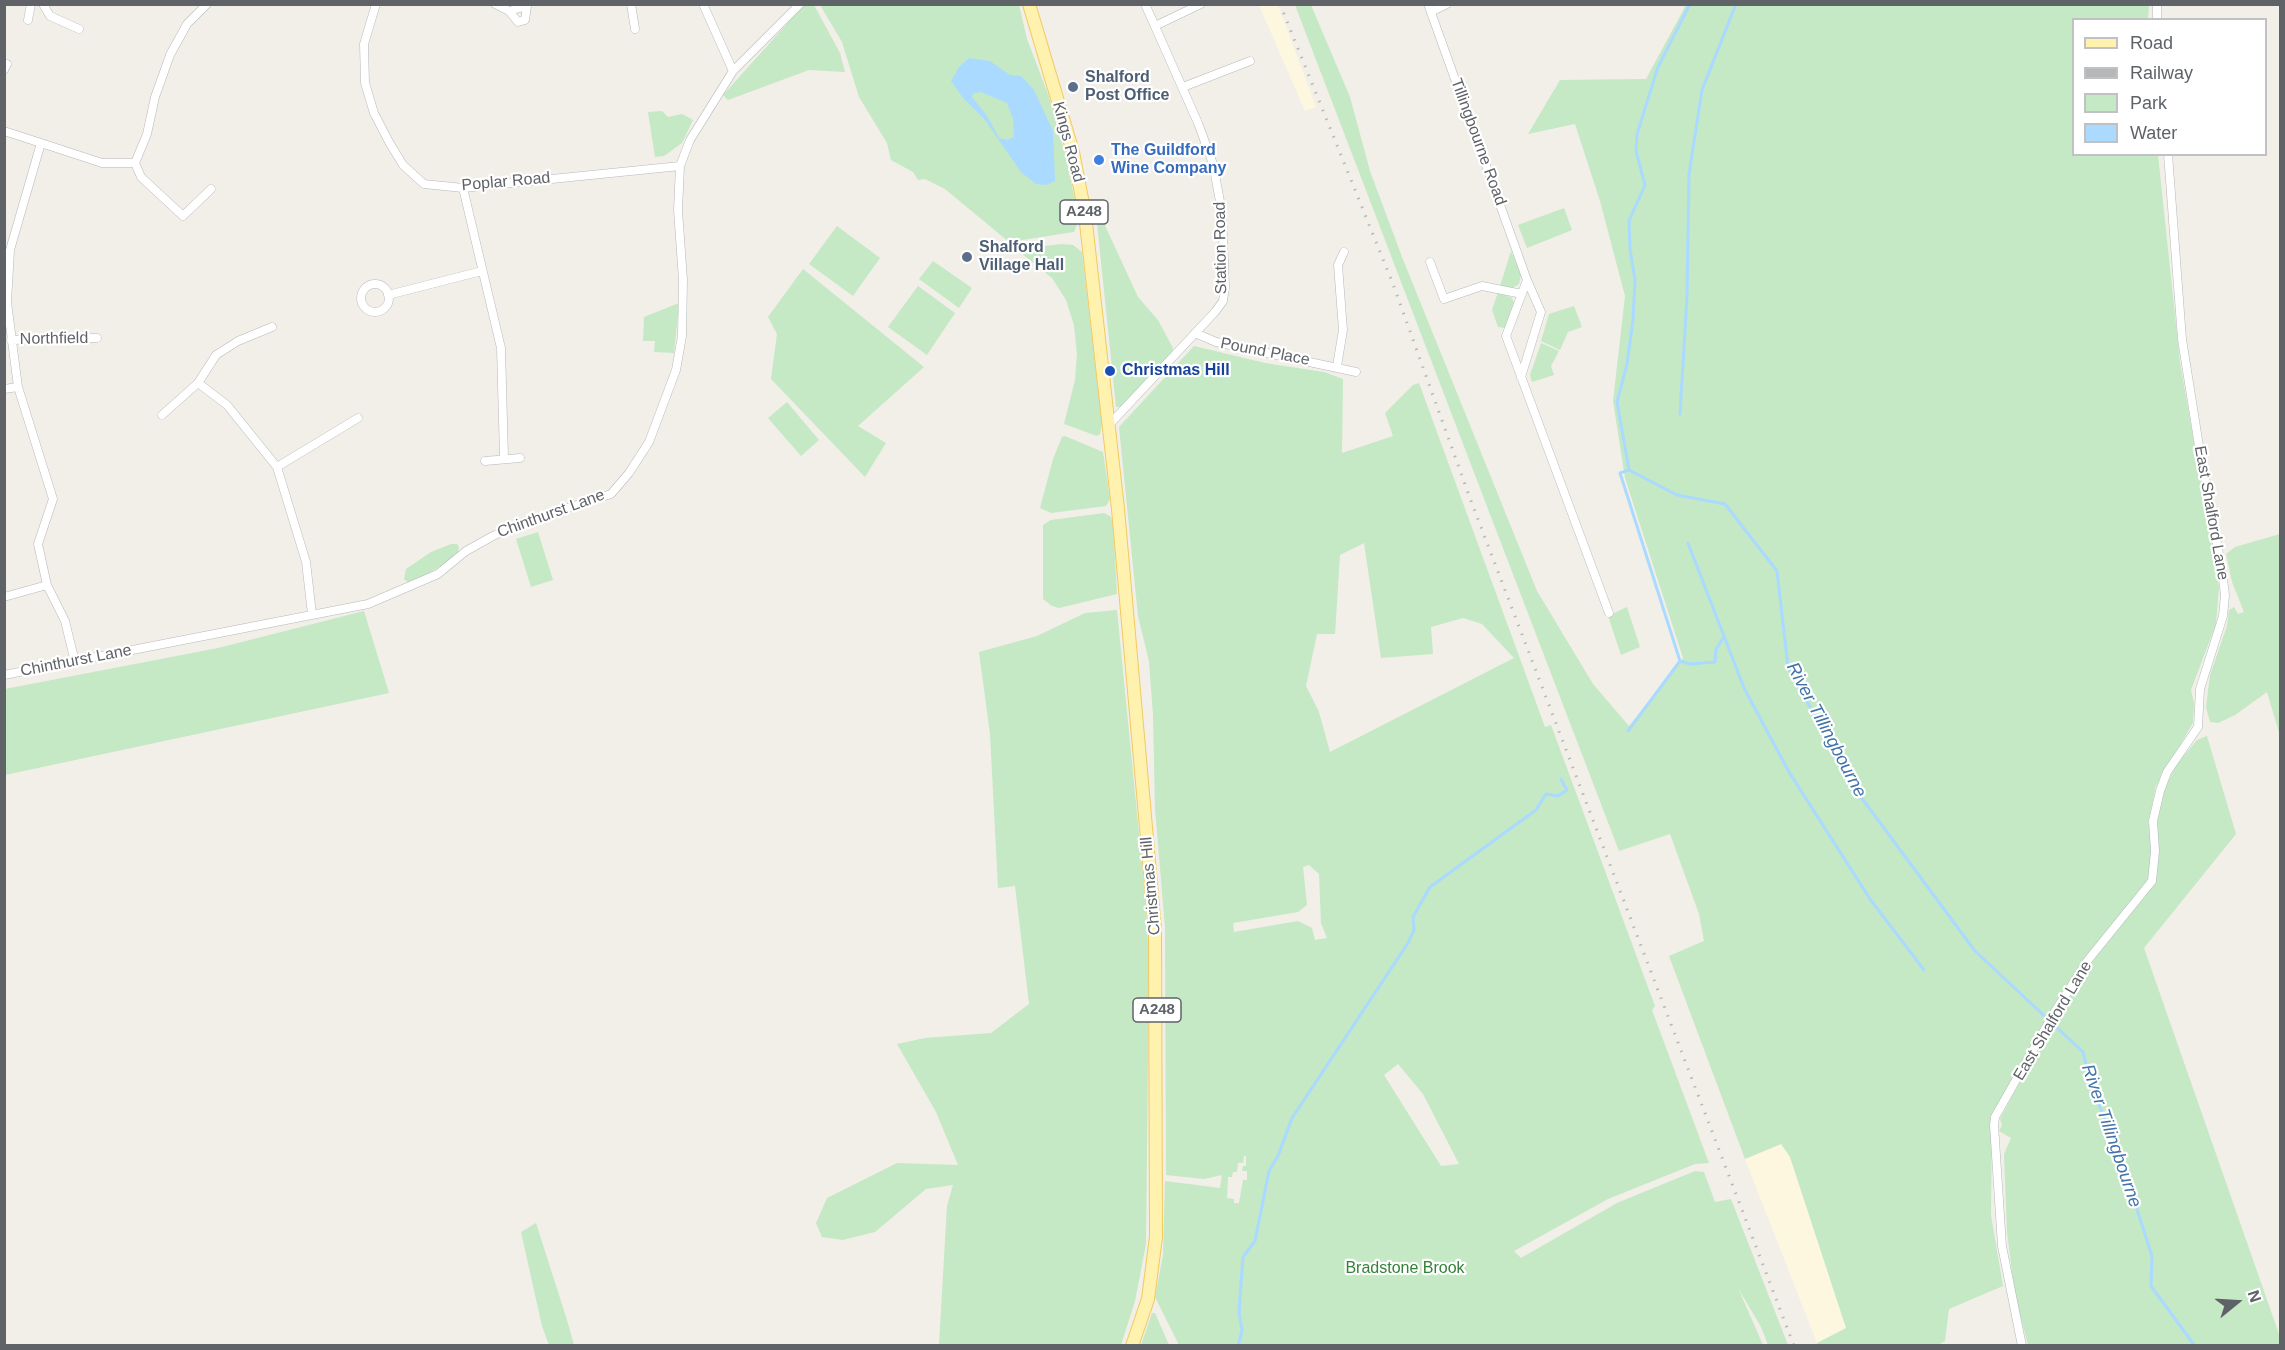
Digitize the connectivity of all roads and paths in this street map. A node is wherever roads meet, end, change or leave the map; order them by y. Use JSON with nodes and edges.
{"nodes":[{"id":1,"x":31,"y":4,"type":"edge"},
{"id":2,"x":43,"y":4,"type":"edge"},
{"id":3,"x":207,"y":4,"type":"edge"},
{"id":4,"x":376,"y":4,"type":"edge"},
{"id":5,"x":495,"y":4,"type":"edge"},
{"id":6,"x":631,"y":4,"type":"edge"},
{"id":7,"x":703,"y":4,"type":"edge"},
{"id":8,"x":800,"y":4,"type":"edge"},
{"id":9,"x":1029,"y":4,"type":"edge"},
{"id":10,"x":1145,"y":4,"type":"edge"},
{"id":11,"x":1447,"y":4,"type":"edge"},
{"id":12,"x":527,"y":5,"type":"edge"},
{"id":13,"x":1196,"y":5,"type":"edge"},
{"id":14,"x":1430,"y":8,"type":"edge"},
{"id":15,"x":509,"y":10,"type":"junction"},
{"id":16,"x":28,"y":20,"type":"dead end"},
{"id":17,"x":1155,"y":26,"type":"junction"},
{"id":18,"x":80,"y":29,"type":"dead end"},
{"id":19,"x":635,"y":29,"type":"dead end"},
{"id":20,"x":1250,"y":61,"type":"dead end"},
{"id":21,"x":733,"y":71,"type":"junction"},
{"id":22,"x":1183,"y":87,"type":"junction"},
{"id":23,"x":4,"y":131,"type":"edge"},
{"id":24,"x":41,"y":143,"type":"junction"},
{"id":25,"x":2168,"y":156,"type":"edge"},
{"id":26,"x":135,"y":163,"type":"junction"},
{"id":27,"x":680,"y":166,"type":"junction"},
{"id":28,"x":463,"y":188,"type":"junction"},
{"id":29,"x":211,"y":189,"type":"dead end"},
{"id":30,"x":1344,"y":252,"type":"dead end"},
{"id":31,"x":1430,"y":262,"type":"dead end"},
{"id":32,"x":482,"y":271,"type":"junction"},
{"id":33,"x":1527,"y":280,"type":"junction"},
{"id":34,"x":1522,"y":294,"type":"junction"},
{"id":35,"x":388,"y":295,"type":"dead end"},
{"id":36,"x":272,"y":327,"type":"dead end"},
{"id":37,"x":1195,"y":333,"type":"junction"},
{"id":38,"x":98,"y":338,"type":"dead end"},
{"id":39,"x":11,"y":340,"type":"junction"},
{"id":40,"x":1337,"y":366,"type":"junction"},
{"id":41,"x":1356,"y":372,"type":"dead end"},
{"id":42,"x":1521,"y":377,"type":"junction"},
{"id":43,"x":198,"y":383,"type":"junction"},
{"id":44,"x":18,"y":387,"type":"junction"},
{"id":45,"x":4,"y":389,"type":"edge"},
{"id":46,"x":162,"y":415,"type":"dead end"},
{"id":47,"x":358,"y":418,"type":"dead end"},
{"id":48,"x":1108,"y":426,"type":"junction"},
{"id":49,"x":504,"y":457,"type":"junction"},
{"id":50,"x":520,"y":458,"type":"dead end"},
{"id":51,"x":485,"y":461,"type":"dead end"},
{"id":52,"x":277,"y":467,"type":"junction"},
{"id":53,"x":48,"y":585,"type":"junction"},
{"id":54,"x":4,"y":597,"type":"edge"},
{"id":55,"x":1609,"y":612,"type":"dead end"},
{"id":56,"x":312,"y":614,"type":"junction"},
{"id":57,"x":75,"y":662,"type":"junction"},
{"id":58,"x":4,"y":675,"type":"edge"},
{"id":59,"x":1132,"y":1346,"type":"edge"},
{"id":60,"x":2022,"y":1346,"type":"edge"}],
"edges":[{"from":1,"to":16,"type":"street"},
{"from":2,"to":18,"type":"street"},
{"from":3,"to":26,"type":"street"},
{"from":4,"to":28,"type":"street","name":"Poplar Road"},
{"from":5,"to":15,"type":"street"},
{"from":6,"to":19,"type":"street"},
{"from":7,"to":21,"type":"street"},
{"from":8,"to":21,"type":"street","name":"Chinthurst Lane"},
{"from":9,"to":48,"type":"main road","name":"Kings Road","number":"A248"},
{"from":10,"to":17,"type":"street","name":"Station Road"},
{"from":11,"to":14,"type":"street"},
{"from":12,"to":15,"type":"street"},
{"from":12,"to":15,"type":"street"},
{"from":13,"to":17,"type":"street"},
{"from":14,"to":33,"type":"street","name":"Tillingbourne Road"},
{"from":17,"to":22,"type":"street","name":"Station Road"},
{"from":20,"to":22,"type":"street"},
{"from":21,"to":27,"type":"street","name":"Chinthurst Lane"},
{"from":22,"to":37,"type":"street","name":"Station Road"},
{"from":23,"to":24,"type":"street"},
{"from":24,"to":26,"type":"street"},
{"from":24,"to":39,"type":"street"},
{"from":25,"to":60,"type":"street","name":"East Shalford Lane"},
{"from":26,"to":29,"type":"street"},
{"from":27,"to":28,"type":"street","name":"Poplar Road"},
{"from":27,"to":56,"type":"street","name":"Chinthurst Lane"},
{"from":28,"to":32,"type":"street"},
{"from":30,"to":40,"type":"street"},
{"from":31,"to":34,"type":"street"},
{"from":32,"to":35,"type":"street"},
{"from":32,"to":49,"type":"street"},
{"from":33,"to":34,"type":"street"},
{"from":33,"to":42,"type":"street","name":"Tillingbourne Road"},
{"from":34,"to":42,"type":"street"},
{"from":36,"to":43,"type":"street"},
{"from":37,"to":40,"type":"street","name":"Pound Place"},
{"from":37,"to":48,"type":"street","name":"Station Road"},
{"from":38,"to":39,"type":"street","name":"Northfield"},
{"from":39,"to":44,"type":"street"},
{"from":40,"to":41,"type":"street","name":"Pound Place"},
{"from":42,"to":55,"type":"street"},
{"from":43,"to":46,"type":"street"},
{"from":43,"to":52,"type":"street"},
{"from":44,"to":45,"type":"street"},
{"from":44,"to":53,"type":"street"},
{"from":47,"to":52,"type":"street"},
{"from":48,"to":59,"type":"main road","name":"Christmas Hill","number":"A248"},
{"from":49,"to":50,"type":"street"},
{"from":49,"to":51,"type":"street"},
{"from":52,"to":56,"type":"street"},
{"from":53,"to":54,"type":"street"},
{"from":53,"to":57,"type":"street"},
{"from":56,"to":57,"type":"street","name":"Chinthurst Lane"},
{"from":57,"to":58,"type":"street","name":"Chinthurst Lane"}]}
